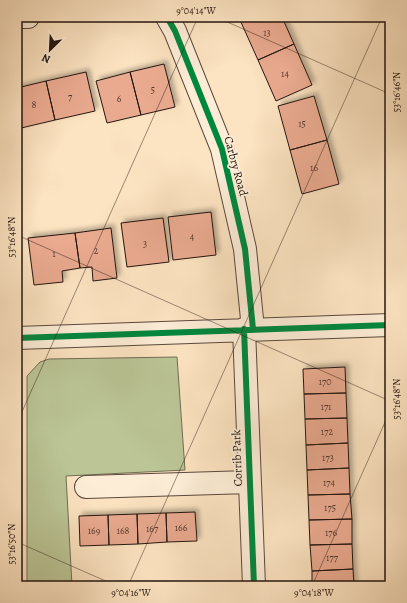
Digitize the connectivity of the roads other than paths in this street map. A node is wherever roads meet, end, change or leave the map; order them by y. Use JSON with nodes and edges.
{"nodes":[{"id":1,"x":20,"y":17,"type":"edge"},
{"id":2,"x":28,"y":17,"type":"edge"},
{"id":3,"x":167,"y":17,"type":"edge"},
{"id":4,"x":390,"y":325,"type":"edge"},
{"id":5,"x":248,"y":329,"type":"junction"},
{"id":6,"x":17,"y":338,"type":"edge"},
{"id":7,"x":249,"y":482,"type":"junction"},
{"id":8,"x":86,"y":487,"type":"dead end"},
{"id":9,"x":254,"y":586,"type":"edge"}],
"edges":[{"from":1,"to":2,"type":"street"},
{"from":3,"to":5,"type":"street","name":"Carbry Road"},
{"from":4,"to":5,"type":"street"},
{"from":5,"to":6,"type":"street"},
{"from":5,"to":7,"type":"street","name":"Corrib Park"},
{"from":7,"to":8,"type":"street","name":"Corrib Park"},
{"from":7,"to":9,"type":"street","name":"Corrib Park"}]}
